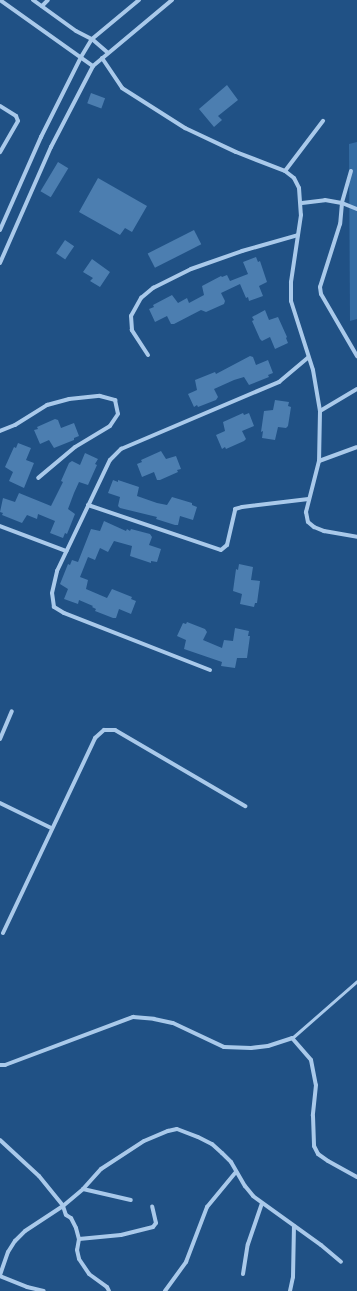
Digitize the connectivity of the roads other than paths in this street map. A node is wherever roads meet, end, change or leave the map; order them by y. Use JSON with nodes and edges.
{"nodes":[{"id":1,"x":0,"y":0,"type":"edge"},
{"id":2,"x":33,"y":0,"type":"edge"},
{"id":3,"x":48,"y":0,"type":"edge"},
{"id":4,"x":139,"y":0,"type":"edge"},
{"id":5,"x":172,"y":0,"type":"edge"},
{"id":6,"x":42,"y":6,"type":"junction"},
{"id":7,"x":92,"y":39,"type":"junction"},
{"id":8,"x":108,"y":53,"type":"junction"},
{"id":9,"x":81,"y":57,"type":"junction"},
{"id":10,"x":102,"y":58,"type":"junction"},
{"id":11,"x":93,"y":66,"type":"junction"},
{"id":12,"x":0,"y":106,"type":"edge"},
{"id":13,"x":323,"y":121,"type":"dead end"},
{"id":14,"x":0,"y":152,"type":"edge"},
{"id":15,"x":285,"y":171,"type":"junction"},
{"id":16,"x":352,"y":171,"type":"dead end"},
{"id":17,"x":302,"y":203,"type":"junction"},
{"id":18,"x":342,"y":203,"type":"junction"},
{"id":19,"x":357,"y":209,"type":"edge"},
{"id":20,"x":0,"y":230,"type":"edge"},
{"id":21,"x":298,"y":234,"type":"junction"},
{"id":22,"x":0,"y":263,"type":"edge"},
{"id":23,"x":148,"y":355,"type":"dead end"},
{"id":24,"x":357,"y":356,"type":"edge"},
{"id":25,"x":308,"y":358,"type":"junction"},
{"id":26,"x":357,"y":389,"type":"edge"},
{"id":27,"x":320,"y":411,"type":"junction"},
{"id":28,"x":0,"y":431,"type":"edge"},
{"id":29,"x":357,"y":446,"type":"edge"},
{"id":30,"x":319,"y":461,"type":"junction"},
{"id":31,"x":38,"y":478,"type":"dead end"},
{"id":32,"x":310,"y":499,"type":"junction"},
{"id":33,"x":88,"y":505,"type":"junction"},
{"id":34,"x":0,"y":526,"type":"edge"},
{"id":35,"x":357,"y":537,"type":"edge"},
{"id":36,"x":66,"y":551,"type":"junction"},
{"id":37,"x":210,"y":670,"type":"dead end"},
{"id":38,"x":12,"y":711,"type":"dead end"},
{"id":39,"x":0,"y":739,"type":"edge"},
{"id":40,"x":0,"y":803,"type":"edge"},
{"id":41,"x":244,"y":806,"type":"dead end"},
{"id":42,"x":51,"y":828,"type":"junction"},
{"id":43,"x":3,"y":933,"type":"dead end"},
{"id":44,"x":357,"y":982,"type":"edge"},
{"id":45,"x":292,"y":1038,"type":"junction"},
{"id":46,"x":0,"y":1065,"type":"edge"},
{"id":47,"x":0,"y":1140,"type":"edge"},
{"id":48,"x":236,"y":1172,"type":"junction"},
{"id":49,"x":357,"y":1177,"type":"edge"},
{"id":50,"x":83,"y":1189,"type":"junction"},
{"id":51,"x":131,"y":1200,"type":"dead end"},
{"id":52,"x":262,"y":1203,"type":"junction"},
{"id":53,"x":63,"y":1206,"type":"junction"},
{"id":54,"x":152,"y":1206,"type":"dead end"},
{"id":55,"x":294,"y":1226,"type":"junction"},
{"id":56,"x":79,"y":1239,"type":"junction"},
{"id":57,"x":341,"y":1262,"type":"dead end"},
{"id":58,"x":243,"y":1274,"type":"dead end"},
{"id":59,"x":0,"y":1276,"type":"edge"},
{"id":60,"x":44,"y":1291,"type":"edge"},
{"id":61,"x":109,"y":1291,"type":"edge"},
{"id":62,"x":165,"y":1291,"type":"edge"},
{"id":63,"x":290,"y":1291,"type":"edge"}],
"edges":[{"from":1,"to":9,"type":"street"},
{"from":2,"to":6,"type":"street"},
{"from":3,"to":6,"type":"street"},
{"from":4,"to":7,"type":"street"},
{"from":5,"to":8,"type":"street"},
{"from":6,"to":7,"type":"street"},
{"from":7,"to":8,"type":"street"},
{"from":7,"to":9,"type":"street"},
{"from":8,"to":10,"type":"street"},
{"from":9,"to":11,"type":"street"},
{"from":9,"to":20,"type":"street"},
{"from":10,"to":11,"type":"street"},
{"from":10,"to":15,"type":"street"},
{"from":11,"to":22,"type":"street"},
{"from":12,"to":14,"type":"street"},
{"from":13,"to":15,"type":"street"},
{"from":15,"to":17,"type":"street"},
{"from":16,"to":18,"type":"street"},
{"from":17,"to":18,"type":"street"},
{"from":17,"to":21,"type":"street"},
{"from":18,"to":19,"type":"street"},
{"from":18,"to":24,"type":"street"},
{"from":21,"to":23,"type":"street"},
{"from":21,"to":25,"type":"street"},
{"from":25,"to":27,"type":"street"},
{"from":25,"to":33,"type":"street"},
{"from":26,"to":27,"type":"street"},
{"from":27,"to":30,"type":"street"},
{"from":28,"to":31,"type":"street"},
{"from":29,"to":30,"type":"street"},
{"from":30,"to":32,"type":"street"},
{"from":32,"to":33,"type":"street"},
{"from":32,"to":35,"type":"street"},
{"from":33,"to":36,"type":"street"},
{"from":34,"to":36,"type":"street"},
{"from":36,"to":37,"type":"street"},
{"from":38,"to":39,"type":"street"},
{"from":40,"to":42,"type":"street"},
{"from":41,"to":42,"type":"street"},
{"from":42,"to":43,"type":"street"},
{"from":44,"to":45,"type":"lane"},
{"from":45,"to":46,"type":"street"},
{"from":45,"to":49,"type":"street"},
{"from":47,"to":53,"type":"street"},
{"from":48,"to":50,"type":"street"},
{"from":48,"to":52,"type":"street"},
{"from":48,"to":62,"type":"street"},
{"from":50,"to":51,"type":"street"},
{"from":50,"to":53,"type":"street"},
{"from":52,"to":55,"type":"street"},
{"from":52,"to":58,"type":"street"},
{"from":53,"to":56,"type":"street"},
{"from":53,"to":59,"type":"street"},
{"from":54,"to":56,"type":"street"},
{"from":55,"to":57,"type":"street"},
{"from":55,"to":63,"type":"street"},
{"from":56,"to":61,"type":"street"},
{"from":59,"to":60,"type":"street"}]}
